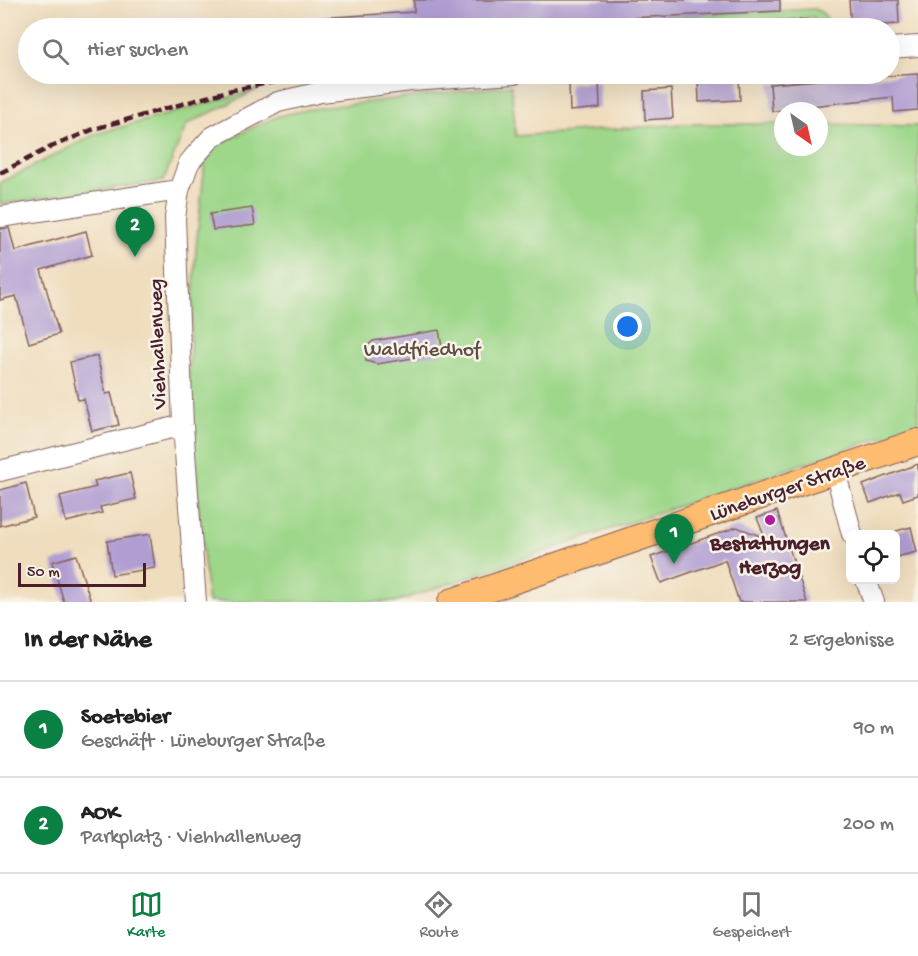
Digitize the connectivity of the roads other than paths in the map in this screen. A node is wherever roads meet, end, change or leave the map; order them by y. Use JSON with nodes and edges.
{"nodes":[{"id":1,"x":918,"y":46,"type":"edge"},
{"id":2,"x":900,"y":47,"type":"edge"},
{"id":3,"x":386,"y":84,"type":"edge"},
{"id":4,"x":179,"y":190,"type":"junction"},
{"id":5,"x":0,"y":217,"type":"edge"},
{"id":6,"x":183,"y":425,"type":"junction"},
{"id":7,"x":918,"y":442,"type":"edge"},
{"id":8,"x":0,"y":471,"type":"edge"},
{"id":9,"x":836,"y":471,"type":"junction"},
{"id":10,"x":851,"y":530,"type":"edge"},
{"id":11,"x":868,"y":584,"type":"edge"},
{"id":12,"x":196,"y":602,"type":"edge"},
{"id":13,"x":451,"y":602,"type":"edge"},
{"id":14,"x":874,"y":602,"type":"edge"}],
"edges":[{"from":1,"to":2,"type":"street"},
{"from":3,"to":4,"type":"street","name":"Viehhallenweg"},
{"from":4,"to":5,"type":"street"},
{"from":4,"to":6,"type":"street","name":"Viehhallenweg"},
{"from":6,"to":8,"type":"street","name":"Viehhallenweg"},
{"from":6,"to":12,"type":"street","name":"Viehhallenweg"},
{"from":7,"to":9,"type":"main road","name":"Lüneburger Straße"},
{"from":9,"to":10,"type":"street"},
{"from":9,"to":13,"type":"main road","name":"Lüneburger Straße"},
{"from":11,"to":14,"type":"street"}]}
